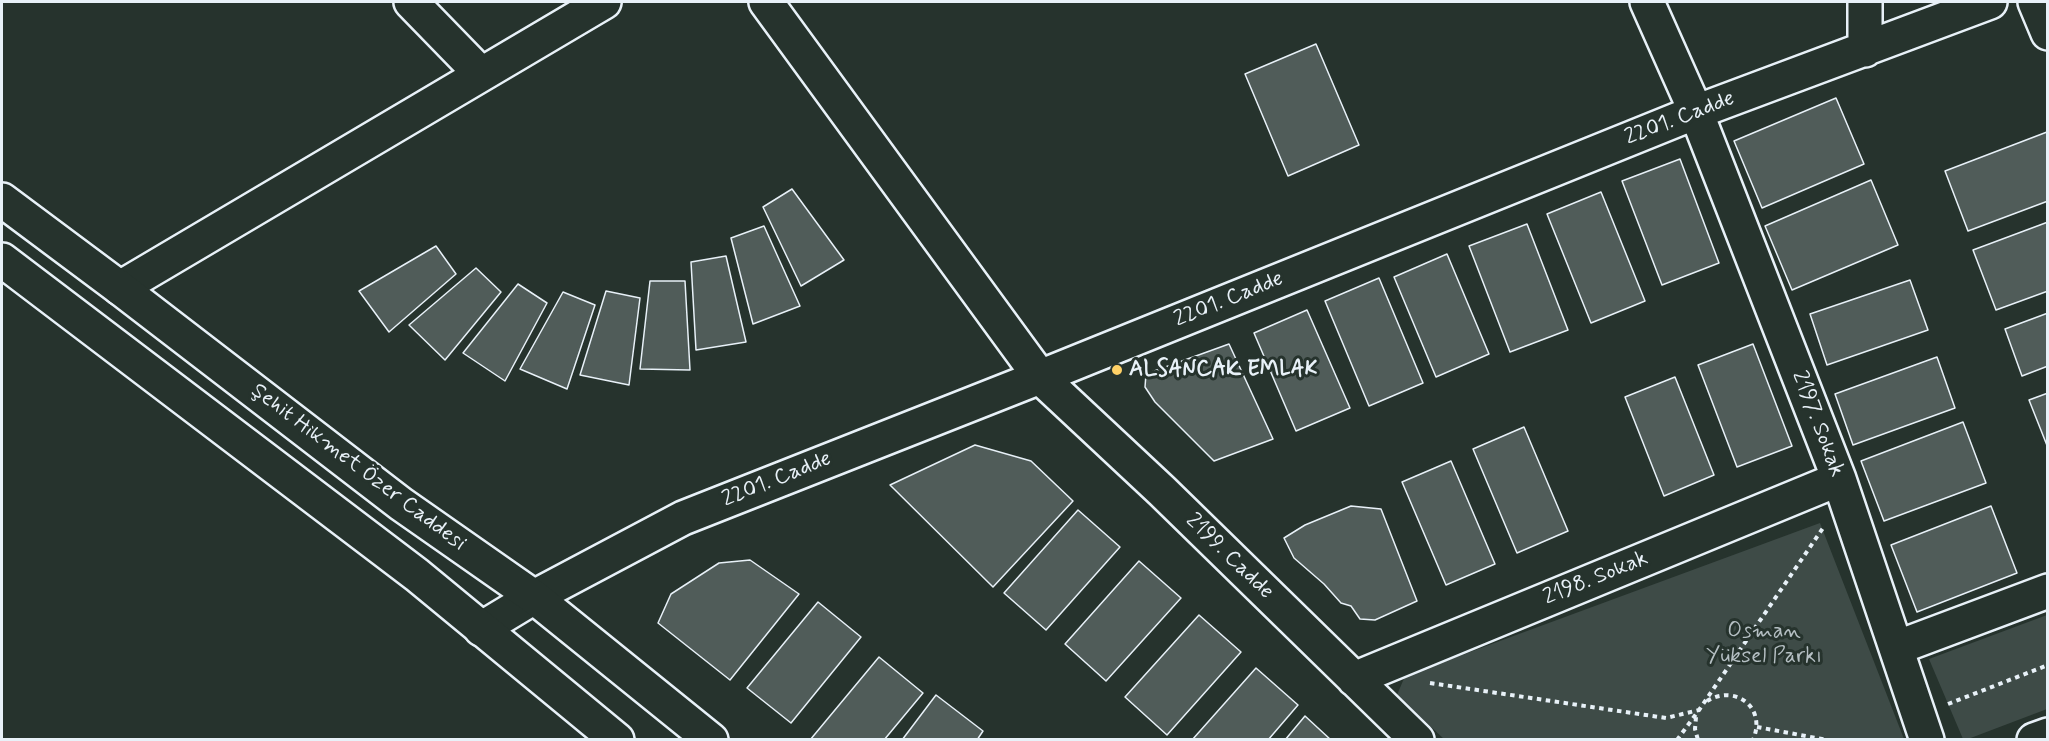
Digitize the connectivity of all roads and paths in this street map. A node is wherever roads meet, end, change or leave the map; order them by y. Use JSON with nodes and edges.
{"nodes":[{"id":1,"x":411,"y":2,"type":"edge"},
{"id":2,"x":604,"y":2,"type":"edge"},
{"id":3,"x":766,"y":2,"type":"edge"},
{"id":4,"x":1647,"y":2,"type":"edge"},
{"id":5,"x":1865,"y":2,"type":"edge"},
{"id":6,"x":1990,"y":2,"type":"edge"},
{"id":7,"x":2035,"y":2,"type":"edge"},
{"id":8,"x":2048,"y":33,"type":"edge"},
{"id":9,"x":1865,"y":50,"type":"junction"},
{"id":10,"x":481,"y":74,"type":"junction"},
{"id":11,"x":1696,"y":112,"type":"junction"},
{"id":12,"x":2,"y":200,"type":"edge"},
{"id":13,"x":2,"y":260,"type":"edge"},
{"id":14,"x":120,"y":288,"type":"junction"},
{"id":15,"x":1040,"y":377,"type":"junction"},
{"id":16,"x":1842,"y":487,"type":"junction"},
{"id":17,"x":2048,"y":591,"type":"edge"},
{"id":18,"x":534,"y":597,"type":"junction"},
{"id":19,"x":481,"y":628,"type":"junction"},
{"id":20,"x":1896,"y":648,"type":"junction"},
{"id":21,"x":2048,"y":665,"type":"edge"},
{"id":22,"x":1354,"y":679,"type":"junction"},
{"id":23,"x":1425,"y":682,"type":"dead end"},
{"id":24,"x":1699,"y":710,"type":"junction"},
{"id":25,"x":1757,"y":727,"type":"junction"},
{"id":26,"x":1923,"y":727,"type":"edge"},
{"id":27,"x":2048,"y":735,"type":"edge"},
{"id":28,"x":617,"y":740,"type":"edge"},
{"id":29,"x":711,"y":740,"type":"edge"},
{"id":30,"x":1417,"y":740,"type":"edge"},
{"id":31,"x":1677,"y":740,"type":"edge"},
{"id":32,"x":1698,"y":740,"type":"edge"},
{"id":33,"x":1753,"y":740,"type":"edge"},
{"id":34,"x":1827,"y":740,"type":"edge"},
{"id":35,"x":2034,"y":740,"type":"edge"}],
"edges":[{"from":1,"to":10,"type":"street"},
{"from":2,"to":10,"type":"street"},
{"from":3,"to":15,"type":"street","name":"2199. Cadde"},
{"from":4,"to":11,"type":"street","name":"2197. Sokak"},
{"from":5,"to":9,"type":"street"},
{"from":6,"to":9,"type":"street","name":"2201. Cadde"},
{"from":7,"to":8,"type":"street"},
{"from":9,"to":11,"type":"street","name":"2201. Cadde"},
{"from":10,"to":14,"type":"street"},
{"from":11,"to":15,"type":"street","name":"2201. Cadde"},
{"from":11,"to":16,"type":"street","name":"2197. Sokak"},
{"from":12,"to":14,"type":"street","name":"Şehit Hikmet Özer Caddesi"},
{"from":13,"to":19,"type":"street"},
{"from":14,"to":18,"type":"street","name":"Şehit Hikmet Özer Caddesi"},
{"from":15,"to":18,"type":"street","name":"2201. Cadde"},
{"from":15,"to":22,"type":"street","name":"2199. Cadde"},
{"from":16,"to":20,"type":"street","name":"2197. Sokak"},
{"from":16,"to":22,"type":"street","name":"2198. Sokak"},
{"from":16,"to":24,"type":"path"},
{"from":17,"to":20,"type":"street"},
{"from":18,"to":19,"type":"street","name":"2201. Cadde"},
{"from":18,"to":29,"type":"street","name":"Şehit Hikmet Özer Caddesi"},
{"from":19,"to":28,"type":"street"},
{"from":20,"to":26,"type":"street","name":"2197. Sokak"},
{"from":21,"to":26,"type":"path"},
{"from":22,"to":30,"type":"street","name":"2199. Cadde"},
{"from":23,"to":24,"type":"path"},
{"from":24,"to":25,"type":"path"},
{"from":24,"to":31,"type":"path"},
{"from":24,"to":32,"type":"path"},
{"from":25,"to":33,"type":"path"},
{"from":25,"to":34,"type":"path"},
{"from":27,"to":35,"type":"street"}]}
